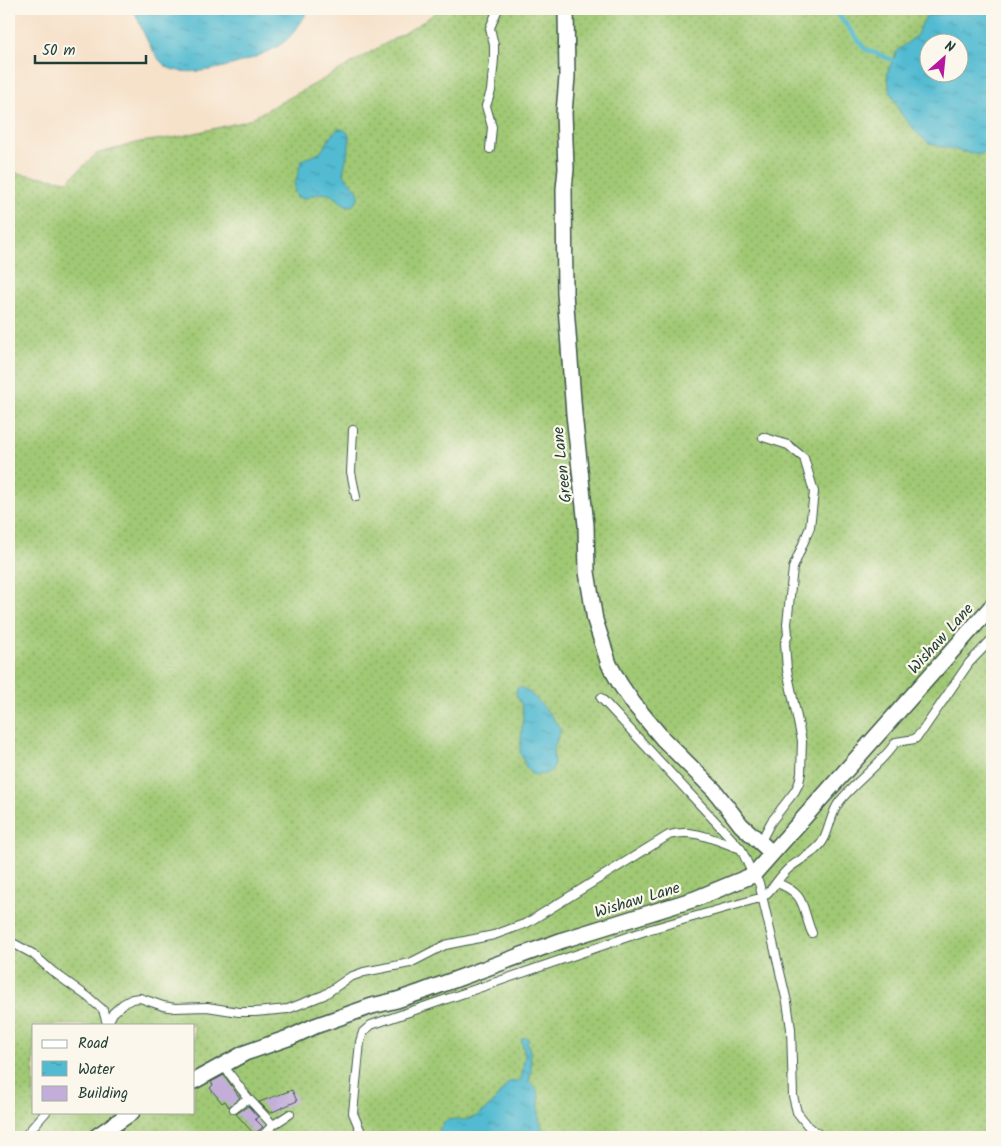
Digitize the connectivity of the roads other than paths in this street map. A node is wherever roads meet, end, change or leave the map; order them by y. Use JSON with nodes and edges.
{"nodes":[{"id":1,"x":566,"y":9,"type":"edge"},
{"id":2,"x":497,"y":11,"type":"dead end"},
{"id":3,"x":490,"y":149,"type":"dead end"},
{"id":4,"x":353,"y":430,"type":"dead end"},
{"id":5,"x":763,"y":437,"type":"dead end"},
{"id":6,"x":356,"y":497,"type":"dead end"},
{"id":7,"x":992,"y":606,"type":"edge"},
{"id":8,"x":992,"y":640,"type":"edge"},
{"id":9,"x":601,"y":698,"type":"dead end"},
{"id":10,"x":761,"y":841,"type":"junction"},
{"id":11,"x":741,"y":849,"type":"junction"},
{"id":12,"x":772,"y":853,"type":"junction"},
{"id":13,"x":753,"y":875,"type":"junction"},
{"id":14,"x":777,"y":883,"type":"junction"},
{"id":15,"x":763,"y":897,"type":"junction"},
{"id":16,"x":812,"y":933,"type":"dead end"},
{"id":17,"x":9,"y":941,"type":"edge"},
{"id":18,"x":107,"y":1024,"type":"edge"},
{"id":19,"x":222,"y":1064,"type":"junction"},
{"id":20,"x":195,"y":1080,"type":"edge"},
{"id":21,"x":248,"y":1098,"type":"junction"},
{"id":22,"x":234,"y":1109,"type":"dead end"},
{"id":23,"x":44,"y":1114,"type":"edge"},
{"id":24,"x":129,"y":1114,"type":"edge"},
{"id":25,"x":290,"y":1114,"type":"dead end"},
{"id":26,"x":273,"y":1124,"type":"junction"},
{"id":27,"x":24,"y":1137,"type":"edge"},
{"id":28,"x":96,"y":1137,"type":"edge"},
{"id":29,"x":261,"y":1137,"type":"edge"},
{"id":30,"x":363,"y":1137,"type":"edge"},
{"id":31,"x":822,"y":1137,"type":"edge"}],
"edges":[{"from":1,"to":10,"type":"street","name":"Green Lane"},
{"from":2,"to":3,"type":"lane"},
{"from":4,"to":6,"type":"lane"},
{"from":5,"to":10,"type":"lane"},
{"from":7,"to":12,"type":"street","name":"Wishaw Lane"},
{"from":8,"to":14,"type":"lane"},
{"from":9,"to":11,"type":"lane"},
{"from":10,"to":12,"type":"street","name":"Green Lane"},
{"from":11,"to":13,"type":"lane"},
{"from":11,"to":18,"type":"lane"},
{"from":12,"to":13,"type":"street","name":"Wishaw Lane"},
{"from":13,"to":15,"type":"lane"},
{"from":13,"to":19,"type":"street","name":"Wishaw Lane"},
{"from":14,"to":15,"type":"lane"},
{"from":14,"to":16,"type":"lane"},
{"from":15,"to":30,"type":"lane"},
{"from":15,"to":31,"type":"lane"},
{"from":17,"to":18,"type":"lane"},
{"from":19,"to":20,"type":"street","name":"Wishaw Lane"},
{"from":19,"to":21,"type":"lane"},
{"from":21,"to":22,"type":"lane"},
{"from":21,"to":26,"type":"lane"},
{"from":23,"to":27,"type":"lane"},
{"from":24,"to":28,"type":"street"},
{"from":25,"to":26,"type":"lane"},
{"from":26,"to":29,"type":"lane"}]}
